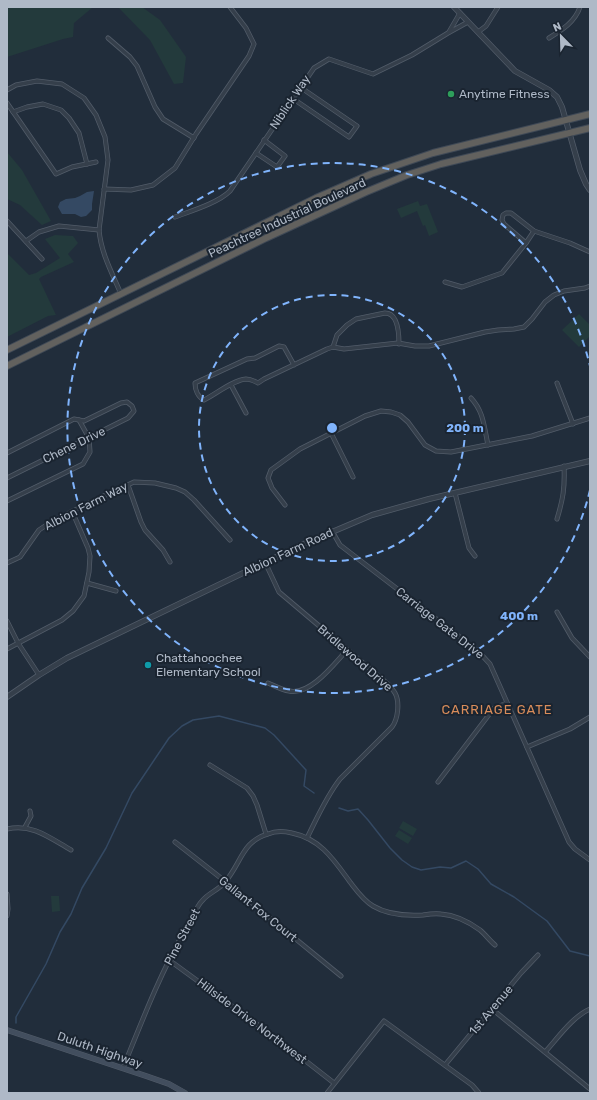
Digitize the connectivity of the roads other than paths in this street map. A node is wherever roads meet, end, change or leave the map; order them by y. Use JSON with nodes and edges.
{"nodes":[{"id":1,"x":230,"y":7,"type":"edge"},
{"id":2,"x":454,"y":7,"type":"edge"},
{"id":3,"x":498,"y":7,"type":"edge"},
{"id":4,"x":580,"y":7,"type":"edge"},
{"id":5,"x":460,"y":13,"type":"junction"},
{"id":6,"x":468,"y":22,"type":"junction"},
{"id":7,"x":478,"y":32,"type":"junction"},
{"id":8,"x":448,"y":33,"type":"junction"},
{"id":9,"x":108,"y":38,"type":"dead end"},
{"id":10,"x":549,"y":38,"type":"dead end"},
{"id":11,"x":300,"y":87,"type":"junction"},
{"id":12,"x":7,"y":90,"type":"edge"},
{"id":13,"x":292,"y":98,"type":"junction"},
{"id":14,"x":7,"y":103,"type":"edge"},
{"id":15,"x":13,"y":112,"type":"junction"},
{"id":16,"x":590,"y":114,"type":"edge"},
{"id":17,"x":566,"y":120,"type":"junction"},
{"id":18,"x":590,"y":128,"type":"edge"},
{"id":19,"x":570,"y":133,"type":"junction"},
{"id":20,"x":194,"y":138,"type":"junction"},
{"id":21,"x":264,"y":140,"type":"junction"},
{"id":22,"x":256,"y":153,"type":"junction"},
{"id":23,"x":96,"y":162,"type":"dead end"},
{"id":24,"x":87,"y":164,"type":"junction"},
{"id":25,"x":104,"y":189,"type":"junction"},
{"id":26,"x":590,"y":190,"type":"edge"},
{"id":27,"x":175,"y":217,"type":"dead end"},
{"id":28,"x":7,"y":221,"type":"edge"},
{"id":29,"x":99,"y":230,"type":"junction"},
{"id":30,"x":534,"y":231,"type":"junction"},
{"id":31,"x":26,"y":241,"type":"junction"},
{"id":32,"x":526,"y":243,"type":"junction"},
{"id":33,"x":590,"y":252,"type":"edge"},
{"id":34,"x":42,"y":259,"type":"dead end"},
{"id":35,"x":445,"y":282,"type":"dead end"},
{"id":36,"x":590,"y":286,"type":"edge"},
{"id":37,"x":121,"y":294,"type":"junction"},
{"id":38,"x":398,"y":344,"type":"junction"},
{"id":39,"x":333,"y":347,"type":"junction"},
{"id":40,"x":7,"y":350,"type":"edge"},
{"id":41,"x":294,"y":365,"type":"junction"},
{"id":42,"x":7,"y":366,"type":"edge"},
{"id":43,"x":557,"y":383,"type":"dead end"},
{"id":44,"x":231,"y":385,"type":"junction"},
{"id":45,"x":471,"y":398,"type":"dead end"},
{"id":46,"x":246,"y":413,"type":"dead end"},
{"id":47,"x":590,"y":418,"type":"edge"},
{"id":48,"x":79,"y":420,"type":"junction"},
{"id":49,"x":573,"y":424,"type":"junction"},
{"id":50,"x":332,"y":433,"type":"junction"},
{"id":51,"x":89,"y":438,"type":"junction"},
{"id":52,"x":488,"y":445,"type":"junction"},
{"id":53,"x":7,"y":453,"type":"edge"},
{"id":54,"x":590,"y":461,"type":"edge"},
{"id":55,"x":564,"y":466,"type":"junction"},
{"id":56,"x":353,"y":477,"type":"dead end"},
{"id":57,"x":7,"y":478,"type":"edge"},
{"id":58,"x":128,"y":485,"type":"junction"},
{"id":59,"x":455,"y":493,"type":"junction"},
{"id":60,"x":7,"y":502,"type":"edge"},
{"id":61,"x":284,"y":505,"type":"dead end"},
{"id":62,"x":72,"y":511,"type":"junction"},
{"id":63,"x":557,"y":519,"type":"dead end"},
{"id":64,"x":332,"y":531,"type":"junction"},
{"id":65,"x":230,"y":540,"type":"dead end"},
{"id":66,"x":475,"y":556,"type":"dead end"},
{"id":67,"x":170,"y":562,"type":"dead end"},
{"id":68,"x":265,"y":562,"type":"junction"},
{"id":69,"x":7,"y":563,"type":"edge"},
{"id":70,"x":87,"y":583,"type":"junction"},
{"id":71,"x":116,"y":591,"type":"dead end"},
{"id":72,"x":557,"y":612,"type":"dead end"},
{"id":73,"x":7,"y":621,"type":"edge"},
{"id":74,"x":18,"y":643,"type":"junction"},
{"id":75,"x":7,"y":649,"type":"edge"},
{"id":76,"x":347,"y":650,"type":"junction"},
{"id":77,"x":590,"y":657,"type":"edge"},
{"id":78,"x":38,"y":675,"type":"junction"},
{"id":79,"x":268,"y":684,"type":"dead end"},
{"id":80,"x":7,"y":697,"type":"edge"},
{"id":81,"x":508,"y":703,"type":"junction"},
{"id":82,"x":590,"y":717,"type":"edge"},
{"id":83,"x":527,"y":747,"type":"junction"},
{"id":84,"x":210,"y":765,"type":"dead end"},
{"id":85,"x":438,"y":782,"type":"dead end"},
{"id":86,"x":30,"y":810,"type":"dead end"},
{"id":87,"x":25,"y":827,"type":"junction"},
{"id":88,"x":7,"y":829,"type":"edge"},
{"id":89,"x":266,"y":834,"type":"junction"},
{"id":90,"x":307,"y":838,"type":"junction"},
{"id":91,"x":175,"y":842,"type":"dead end"},
{"id":92,"x":71,"y":850,"type":"dead end"},
{"id":93,"x":590,"y":859,"type":"edge"},
{"id":94,"x":226,"y":882,"type":"junction"},
{"id":95,"x":7,"y":894,"type":"edge"},
{"id":96,"x":7,"y":916,"type":"edge"},
{"id":97,"x":495,"y":946,"type":"dead end"},
{"id":98,"x":538,"y":955,"type":"dead end"},
{"id":99,"x":169,"y":960,"type":"junction"},
{"id":100,"x":341,"y":976,"type":"dead end"},
{"id":101,"x":492,"y":1009,"type":"junction"},
{"id":102,"x":590,"y":1009,"type":"edge"},
{"id":103,"x":7,"y":1030,"type":"edge"},
{"id":104,"x":545,"y":1052,"type":"junction"},
{"id":105,"x":445,"y":1065,"type":"junction"},
{"id":106,"x":123,"y":1068,"type":"junction"},
{"id":107,"x":334,"y":1083,"type":"junction"},
{"id":108,"x":590,"y":1089,"type":"edge"},
{"id":109,"x":182,"y":1092,"type":"edge"},
{"id":110,"x":478,"y":1092,"type":"edge"},
{"id":111,"x":327,"y":1093,"type":"edge"}],
"edges":[{"from":1,"to":20,"type":"street"},
{"from":2,"to":5,"type":"street"},
{"from":3,"to":7,"type":"street"},
{"from":4,"to":10,"type":"street"},
{"from":5,"to":6,"type":"street"},
{"from":5,"to":8,"type":"street","name":"Niblick Way"},
{"from":6,"to":7,"type":"street"},
{"from":6,"to":8,"type":"street","name":"Niblick Way"},
{"from":7,"to":17,"type":"street"},
{"from":8,"to":11,"type":"street","name":"Niblick Way"},
{"from":9,"to":20,"type":"street"},
{"from":11,"to":13,"type":"street","name":"Niblick Way"},
{"from":11,"to":13,"type":"street"},
{"from":12,"to":25,"type":"street"},
{"from":13,"to":21,"type":"street","name":"Niblick Way"},
{"from":14,"to":15,"type":"street"},
{"from":15,"to":24,"type":"street"},
{"from":15,"to":24,"type":"street"},
{"from":16,"to":17,"type":"highway","name":"Peachtree Industrial Boulevard"},
{"from":17,"to":19,"type":"street"},
{"from":17,"to":37,"type":"highway","name":"Peachtree Industrial Boulevard"},
{"from":18,"to":19,"type":"highway","name":"Peachtree Industrial Boulevard"},
{"from":19,"to":26,"type":"street"},
{"from":19,"to":42,"type":"highway","name":"Peachtree Industrial Boulevard"},
{"from":20,"to":25,"type":"street"},
{"from":21,"to":22,"type":"street","name":"Niblick Way"},
{"from":21,"to":22,"type":"street"},
{"from":22,"to":27,"type":"street","name":"Niblick Way"},
{"from":23,"to":24,"type":"street"},
{"from":25,"to":29,"type":"street"},
{"from":28,"to":31,"type":"street"},
{"from":29,"to":31,"type":"street"},
{"from":29,"to":37,"type":"street"},
{"from":30,"to":32,"type":"street"},
{"from":30,"to":32,"type":"street"},
{"from":30,"to":33,"type":"street"},
{"from":31,"to":34,"type":"street"},
{"from":32,"to":35,"type":"street"},
{"from":36,"to":38,"type":"street"},
{"from":37,"to":40,"type":"highway","name":"Peachtree Industrial Boulevard"},
{"from":38,"to":39,"type":"street"},
{"from":38,"to":39,"type":"street"},
{"from":39,"to":41,"type":"street"},
{"from":41,"to":44,"type":"street"},
{"from":41,"to":44,"type":"street"},
{"from":43,"to":49,"type":"street"},
{"from":44,"to":46,"type":"street"},
{"from":45,"to":52,"type":"street"},
{"from":47,"to":49,"type":"street"},
{"from":48,"to":51,"type":"street"},
{"from":48,"to":51,"type":"street","name":"Chene Drive"},
{"from":48,"to":53,"type":"street"},
{"from":49,"to":52,"type":"street"},
{"from":50,"to":52,"type":"street"},
{"from":50,"to":56,"type":"street"},
{"from":50,"to":61,"type":"street"},
{"from":51,"to":57,"type":"street","name":"Chene Drive"},
{"from":51,"to":60,"type":"street"},
{"from":54,"to":55,"type":"street","name":"Albion Farm Road"},
{"from":55,"to":59,"type":"street","name":"Albion Farm Road"},
{"from":55,"to":63,"type":"street"},
{"from":58,"to":62,"type":"street","name":"Albion Farm Way"},
{"from":58,"to":65,"type":"street","name":"Albion Farm Way"},
{"from":58,"to":67,"type":"street"},
{"from":59,"to":64,"type":"street","name":"Albion Farm Road"},
{"from":59,"to":66,"type":"street"},
{"from":62,"to":69,"type":"street","name":"Albion Farm Way"},
{"from":62,"to":70,"type":"street"},
{"from":64,"to":68,"type":"street","name":"Albion Farm Road"},
{"from":64,"to":81,"type":"street","name":"Carriage Gate Drive"},
{"from":68,"to":76,"type":"street","name":"Bridlewood Drive"},
{"from":68,"to":78,"type":"street","name":"Albion Farm Road"},
{"from":70,"to":71,"type":"street"},
{"from":70,"to":74,"type":"street"},
{"from":72,"to":77,"type":"street"},
{"from":73,"to":74,"type":"street"},
{"from":74,"to":75,"type":"street"},
{"from":74,"to":78,"type":"street"},
{"from":76,"to":79,"type":"street"},
{"from":76,"to":90,"type":"street","name":"Bridlewood Drive"},
{"from":78,"to":80,"type":"street","name":"Albion Farm Road"},
{"from":81,"to":83,"type":"street","name":"Carriage Gate Drive"},
{"from":81,"to":85,"type":"street"},
{"from":82,"to":83,"type":"street"},
{"from":83,"to":93,"type":"street","name":"Carriage Gate Drive"},
{"from":84,"to":89,"type":"street"},
{"from":86,"to":87,"type":"street"},
{"from":87,"to":88,"type":"street"},
{"from":87,"to":92,"type":"street"},
{"from":89,"to":90,"type":"street","name":"Pine Street"},
{"from":89,"to":94,"type":"street","name":"Pine Street"},
{"from":90,"to":97,"type":"street","name":"Pine Street"},
{"from":91,"to":94,"type":"street","name":"Gallant Fox Court"},
{"from":94,"to":99,"type":"street","name":"Pine Street"},
{"from":94,"to":100,"type":"street","name":"Gallant Fox Court"},
{"from":95,"to":96,"type":"street"},
{"from":98,"to":101,"type":"street","name":"1st Avenue"},
{"from":99,"to":106,"type":"street","name":"Pine Street"},
{"from":99,"to":107,"type":"street","name":"Hillside Drive Northwest"},
{"from":101,"to":104,"type":"street"},
{"from":101,"to":105,"type":"street","name":"1st Avenue"},
{"from":102,"to":104,"type":"street"},
{"from":103,"to":106,"type":"main road","name":"Duluth Highway"},
{"from":104,"to":108,"type":"street"},
{"from":105,"to":107,"type":"street"},
{"from":105,"to":110,"type":"street"},
{"from":106,"to":109,"type":"main road","name":"Duluth Highway"},
{"from":107,"to":111,"type":"street"}]}
